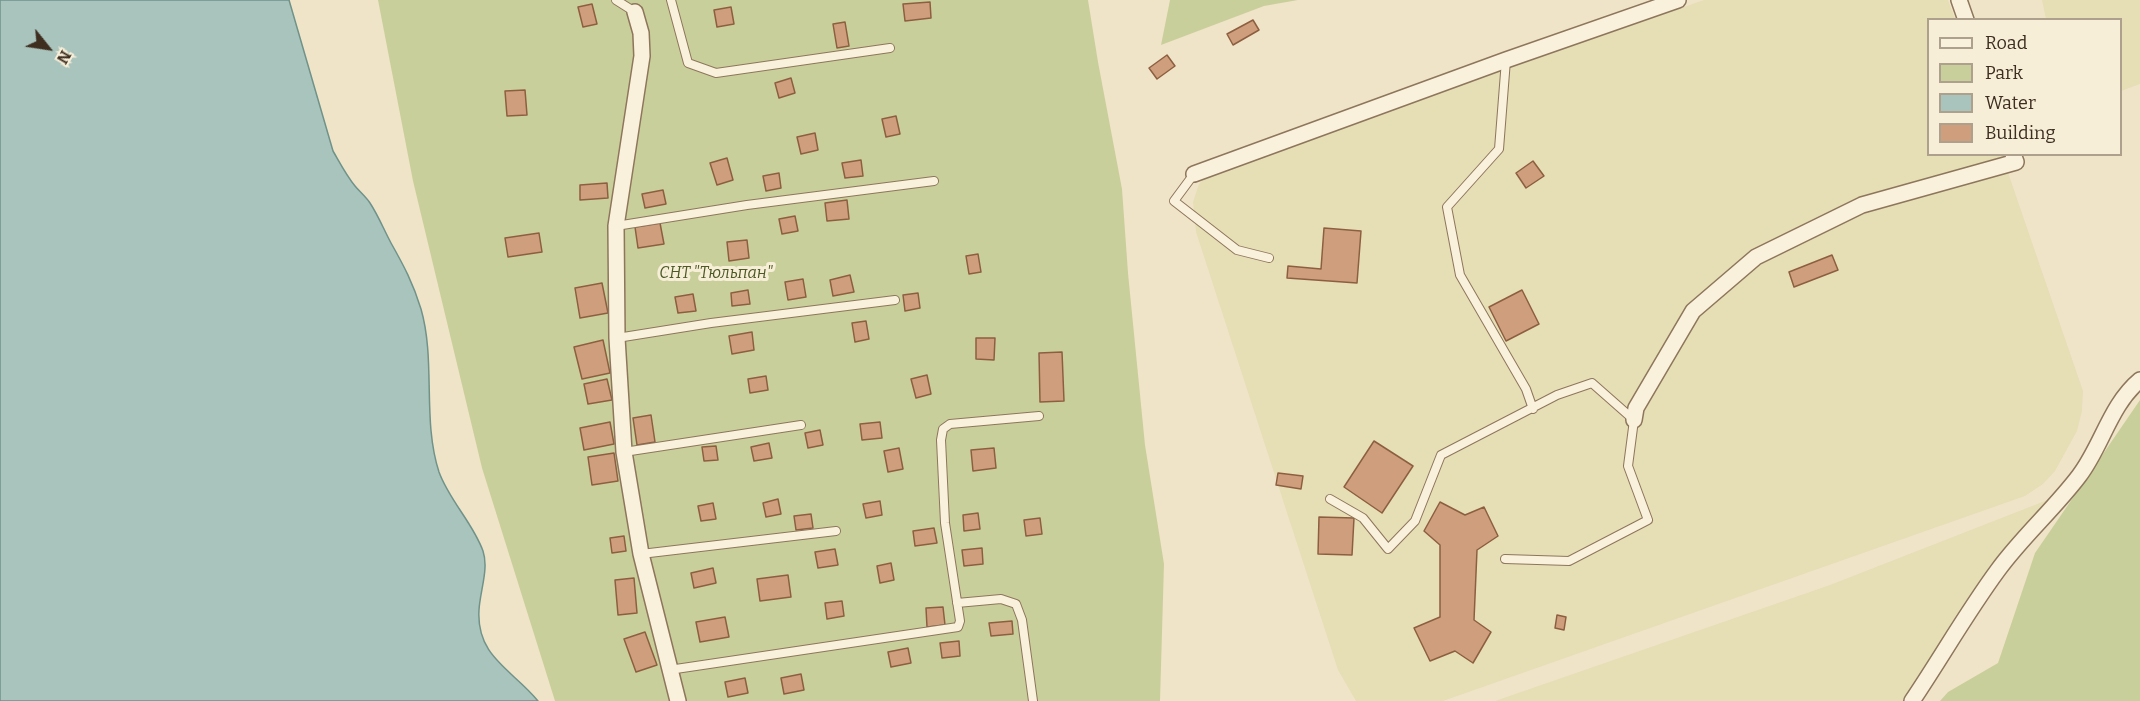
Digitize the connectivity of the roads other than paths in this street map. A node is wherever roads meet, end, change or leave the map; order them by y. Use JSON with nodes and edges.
{"nodes":[{"id":1,"x":616,"y":0,"type":"edge"},
{"id":2,"x":671,"y":0,"type":"edge"},
{"id":3,"x":1678,"y":0,"type":"edge"},
{"id":4,"x":1959,"y":0,"type":"edge"},
{"id":5,"x":634,"y":6,"type":"edge"},
{"id":6,"x":1965,"y":18,"type":"edge"},
{"id":7,"x":891,"y":48,"type":"dead end"},
{"id":8,"x":1506,"y":60,"type":"junction"},
{"id":9,"x":2014,"y":156,"type":"edge"},
{"id":10,"x":1194,"y":174,"type":"joint"},
{"id":11,"x":934,"y":181,"type":"dead end"},
{"id":12,"x":616,"y":226,"type":"junction"},
{"id":13,"x":1269,"y":258,"type":"dead end"},
{"id":14,"x":895,"y":300,"type":"dead end"},
{"id":15,"x":617,"y":338,"type":"junction"},
{"id":16,"x":2140,"y":380,"type":"edge"},
{"id":17,"x":1533,"y":409,"type":"junction"},
{"id":18,"x":1038,"y":416,"type":"dead end"},
{"id":19,"x":1634,"y":420,"type":"junction"},
{"id":20,"x":801,"y":425,"type":"dead end"},
{"id":21,"x":624,"y":452,"type":"junction"},
{"id":22,"x":1330,"y":499,"type":"dead end"},
{"id":23,"x":836,"y":531,"type":"dead end"},
{"id":24,"x":641,"y":554,"type":"junction"},
{"id":25,"x":1505,"y":560,"type":"dead end"},
{"id":26,"x":957,"y":603,"type":"junction"},
{"id":27,"x":669,"y":670,"type":"junction"},
{"id":28,"x":678,"y":701,"type":"edge"},
{"id":29,"x":1033,"y":701,"type":"edge"},
{"id":30,"x":1912,"y":701,"type":"edge"}],
"edges":[{"from":1,"to":5,"type":"lane"},
{"from":2,"to":7,"type":"lane"},
{"from":3,"to":8,"type":"street"},
{"from":4,"to":6,"type":"street"},
{"from":5,"to":12,"type":"street"},
{"from":8,"to":10,"type":"street"},
{"from":8,"to":17,"type":"lane"},
{"from":9,"to":19,"type":"street"},
{"from":10,"to":13,"type":"lane"},
{"from":11,"to":12,"type":"lane"},
{"from":12,"to":15,"type":"street"},
{"from":14,"to":15,"type":"lane"},
{"from":15,"to":21,"type":"street"},
{"from":16,"to":30,"type":"street"},
{"from":17,"to":19,"type":"lane"},
{"from":17,"to":22,"type":"lane"},
{"from":18,"to":26,"type":"lane"},
{"from":19,"to":25,"type":"lane"},
{"from":20,"to":21,"type":"lane"},
{"from":21,"to":24,"type":"street"},
{"from":23,"to":24,"type":"lane"},
{"from":24,"to":27,"type":"street"},
{"from":26,"to":27,"type":"lane"},
{"from":26,"to":29,"type":"lane"},
{"from":27,"to":28,"type":"street"}]}
